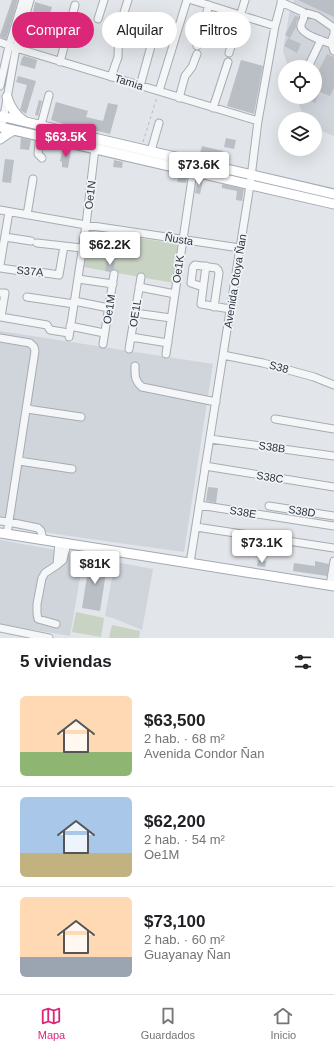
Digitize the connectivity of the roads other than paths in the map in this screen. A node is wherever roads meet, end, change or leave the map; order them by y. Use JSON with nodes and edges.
{"nodes":[{"id":1,"x":23,"y":0,"type":"edge"},
{"id":2,"x":30,"y":0,"type":"edge"},
{"id":3,"x":104,"y":0,"type":"edge"},
{"id":4,"x":128,"y":0,"type":"edge"},
{"id":5,"x":187,"y":0,"type":"edge"},
{"id":6,"x":192,"y":0,"type":"edge"},
{"id":7,"x":245,"y":0,"type":"edge"},
{"id":8,"x":281,"y":1,"type":"edge"},
{"id":9,"x":207,"y":3,"type":"edge"},
{"id":10,"x":75,"y":5,"type":"dead end"},
{"id":11,"x":20,"y":12,"type":"edge"},
{"id":12,"x":25,"y":12,"type":"edge"},
{"id":13,"x":232,"y":12,"type":"edge"},
{"id":14,"x":241,"y":12,"type":"edge"},
{"id":15,"x":303,"y":12,"type":"junction"},
{"id":16,"x":98,"y":19,"type":"dead end"},
{"id":17,"x":251,"y":19,"type":"edge"},
{"id":18,"x":274,"y":26,"type":"junction"},
{"id":19,"x":321,"y":40,"type":"junction"},
{"id":20,"x":0,"y":42,"type":"edge"},
{"id":21,"x":331,"y":42,"type":"junction"},
{"id":22,"x":12,"y":47,"type":"junction"},
{"id":23,"x":15,"y":48,"type":"edge"},
{"id":24,"x":150,"y":48,"type":"edge"},
{"id":25,"x":230,"y":48,"type":"edge"},
{"id":26,"x":334,"y":51,"type":"edge"},
{"id":27,"x":229,"y":53,"type":"dead end"},
{"id":28,"x":311,"y":60,"type":"edge"},
{"id":29,"x":60,"y":62,"type":"junction"},
{"id":30,"x":228,"y":62,"type":"dead end"},
{"id":31,"x":111,"y":77,"type":"junction"},
{"id":32,"x":0,"y":86,"type":"edge"},
{"id":33,"x":140,"y":86,"type":"junction"},
{"id":34,"x":159,"y":92,"type":"junction"},
{"id":35,"x":49,"y":95,"type":"dead end"},
{"id":36,"x":7,"y":97,"type":"junction"},
{"id":37,"x":179,"y":98,"type":"junction"},
{"id":38,"x":213,"y":108,"type":"junction"},
{"id":39,"x":258,"y":121,"type":"junction"},
{"id":40,"x":1,"y":122,"type":"edge"},
{"id":41,"x":27,"y":122,"type":"junction"},
{"id":42,"x":159,"y":123,"type":"dead end"},
{"id":43,"x":41,"y":125,"type":"junction"},
{"id":44,"x":14,"y":130,"type":"junction"},
{"id":45,"x":38,"y":135,"type":"junction"},
{"id":46,"x":0,"y":139,"type":"edge"},
{"id":47,"x":0,"y":143,"type":"edge"},
{"id":48,"x":95,"y":148,"type":"junction"},
{"id":49,"x":151,"y":151,"type":"junction"},
{"id":50,"x":33,"y":156,"type":"dead end"},
{"id":51,"x":42,"y":158,"type":"dead end"},
{"id":52,"x":193,"y":172,"type":"junction"},
{"id":53,"x":33,"y":179,"type":"dead end"},
{"id":54,"x":251,"y":180,"type":"junction"},
{"id":55,"x":334,"y":194,"type":"edge"},
{"id":56,"x":334,"y":199,"type":"edge"},
{"id":57,"x":334,"y":204,"type":"edge"},
{"id":58,"x":0,"y":210,"type":"edge"},
{"id":59,"x":9,"y":212,"type":"junction"},
{"id":60,"x":27,"y":215,"type":"junction"},
{"id":61,"x":86,"y":225,"type":"junction"},
{"id":62,"x":5,"y":237,"type":"junction"},
{"id":63,"x":183,"y":240,"type":"junction"},
{"id":64,"x":64,"y":246,"type":"junction"},
{"id":65,"x":82,"y":248,"type":"junction"},
{"id":66,"x":240,"y":248,"type":"junction"},
{"id":67,"x":0,"y":266,"type":"edge"},
{"id":68,"x":206,"y":266,"type":"junction"},
{"id":69,"x":114,"y":274,"type":"dead end"},
{"id":70,"x":141,"y":277,"type":"dead end"},
{"id":71,"x":78,"y":279,"type":"junction"},
{"id":72,"x":112,"y":284,"type":"junction"},
{"id":73,"x":139,"y":287,"type":"junction"},
{"id":74,"x":203,"y":287,"type":"junction"},
{"id":75,"x":0,"y":293,"type":"edge"},
{"id":76,"x":175,"y":294,"type":"junction"},
{"id":77,"x":27,"y":297,"type":"dead end"},
{"id":78,"x":74,"y":302,"type":"junction"},
{"id":79,"x":214,"y":307,"type":"junction"},
{"id":80,"x":109,"y":308,"type":"junction"},
{"id":81,"x":230,"y":309,"type":"junction"},
{"id":82,"x":135,"y":313,"type":"junction"},
{"id":83,"x":171,"y":318,"type":"junction"},
{"id":84,"x":69,"y":332,"type":"junction"},
{"id":85,"x":104,"y":333,"type":"junction"},
{"id":86,"x":131,"y":336,"type":"junction"},
{"id":87,"x":0,"y":338,"type":"edge"},
{"id":88,"x":103,"y":344,"type":"dead end"},
{"id":89,"x":169,"y":344,"type":"junction"},
{"id":90,"x":129,"y":349,"type":"dead end"},
{"id":91,"x":166,"y":354,"type":"dead end"},
{"id":92,"x":223,"y":355,"type":"junction"},
{"id":93,"x":135,"y":366,"type":"dead end"},
{"id":94,"x":334,"y":385,"type":"edge"},
{"id":95,"x":216,"y":402,"type":"junction"},
{"id":96,"x":27,"y":409,"type":"junction"},
{"id":97,"x":81,"y":417,"type":"dead end"},
{"id":98,"x":275,"y":419,"type":"dead end"},
{"id":99,"x":334,"y":429,"type":"edge"},
{"id":100,"x":210,"y":439,"type":"junction"},
{"id":101,"x":334,"y":456,"type":"edge"},
{"id":102,"x":19,"y":461,"type":"junction"},
{"id":103,"x":205,"y":466,"type":"junction"},
{"id":104,"x":72,"y":469,"type":"dead end"},
{"id":105,"x":334,"y":487,"type":"edge"},
{"id":106,"x":199,"y":505,"type":"junction"},
{"id":107,"x":269,"y":506,"type":"dead end"},
{"id":108,"x":334,"y":516,"type":"edge"},
{"id":109,"x":0,"y":522,"type":"edge"},
{"id":110,"x":9,"y":522,"type":"junction"},
{"id":111,"x":334,"y":526,"type":"edge"},
{"id":112,"x":196,"y":527,"type":"junction"},
{"id":113,"x":4,"y":533,"type":"edge"},
{"id":114,"x":44,"y":540,"type":"junction"},
{"id":115,"x":63,"y":543,"type":"junction"},
{"id":116,"x":334,"y":548,"type":"edge"},
{"id":117,"x":334,"y":561,"type":"edge"},
{"id":118,"x":190,"y":563,"type":"junction"},
{"id":119,"x":332,"y":585,"type":"edge"},
{"id":120,"x":56,"y":624,"type":"dead end"},
{"id":121,"x":0,"y":628,"type":"edge"},
{"id":122,"x":30,"y":636,"type":"edge"},
{"id":123,"x":49,"y":638,"type":"edge"}],
"edges":[{"from":1,"to":11,"type":"street"},
{"from":2,"to":12,"type":"street"},
{"from":3,"to":16,"type":"street"},
{"from":4,"to":31,"type":"street"},
{"from":5,"to":34,"type":"street"},
{"from":6,"to":9,"type":"street"},
{"from":7,"to":14,"type":"street"},
{"from":8,"to":15,"type":"street"},
{"from":8,"to":18,"type":"street","name":"Avenida Otoya Ñan"},
{"from":9,"to":13,"type":"street"},
{"from":9,"to":37,"type":"street"},
{"from":10,"to":29,"type":"street"},
{"from":15,"to":19,"type":"street"},
{"from":15,"to":21,"type":"street"},
{"from":17,"to":18,"type":"street"},
{"from":18,"to":39,"type":"street","name":"Avenida Otoya Ñan"},
{"from":19,"to":21,"type":"street"},
{"from":19,"to":28,"type":"street"},
{"from":20,"to":22,"type":"street","name":"Tamia"},
{"from":21,"to":26,"type":"street"},
{"from":22,"to":32,"type":"street"},
{"from":22,"to":36,"type":"street"},
{"from":23,"to":29,"type":"street","name":"Tamia"},
{"from":24,"to":33,"type":"street"},
{"from":25,"to":27,"type":"street"},
{"from":29,"to":31,"type":"street","name":"Tamia"},
{"from":30,"to":38,"type":"street"},
{"from":31,"to":33,"type":"street","name":"Tamia"},
{"from":33,"to":34,"type":"street","name":"Tamia"},
{"from":34,"to":37,"type":"street","name":"Tamia"},
{"from":35,"to":43,"type":"street"},
{"from":36,"to":40,"type":"street"},
{"from":36,"to":41,"type":"main road"},
{"from":37,"to":38,"type":"street","name":"Tamia"},
{"from":38,"to":39,"type":"street","name":"Tamia"},
{"from":39,"to":54,"type":"street","name":"Avenida Otoya Ñan"},
{"from":40,"to":41,"type":"main road"},
{"from":40,"to":44,"type":"main road"},
{"from":40,"to":46,"type":"street"},
{"from":40,"to":54,"type":"street"},
{"from":41,"to":43,"type":"main road"},
{"from":42,"to":49,"type":"street"},
{"from":43,"to":49,"type":"main road"},
{"from":44,"to":45,"type":"main road"},
{"from":44,"to":46,"type":"main road"},
{"from":45,"to":48,"type":"main road"},
{"from":45,"to":50,"type":"street"},
{"from":45,"to":51,"type":"street"},
{"from":46,"to":47,"type":"street"},
{"from":48,"to":52,"type":"main road"},
{"from":48,"to":61,"type":"street","name":"Oe1N"},
{"from":49,"to":54,"type":"main road"},
{"from":52,"to":54,"type":"main road"},
{"from":52,"to":63,"type":"street","name":"Oe1K"},
{"from":53,"to":60,"type":"street"},
{"from":54,"to":55,"type":"main road"},
{"from":54,"to":56,"type":"street"},
{"from":54,"to":57,"type":"main road"},
{"from":54,"to":66,"type":"street","name":"Avenida Otoya Ñan"},
{"from":58,"to":59,"type":"street","name":"Ñusta"},
{"from":59,"to":60,"type":"street","name":"Ñusta"},
{"from":59,"to":62,"type":"street"},
{"from":60,"to":61,"type":"street","name":"Ñusta"},
{"from":61,"to":63,"type":"street","name":"Ñusta"},
{"from":61,"to":65,"type":"street","name":"Oe1N"},
{"from":62,"to":64,"type":"street"},
{"from":62,"to":67,"type":"street"},
{"from":63,"to":66,"type":"street","name":"Ñusta"},
{"from":63,"to":76,"type":"street","name":"Oe1K"},
{"from":64,"to":65,"type":"street"},
{"from":64,"to":67,"type":"street","name":"S37A"},
{"from":65,"to":71,"type":"street","name":"Oe1N"},
{"from":66,"to":81,"type":"street","name":"Avenida Otoya Ñan"},
{"from":68,"to":74,"type":"street"},
{"from":68,"to":74,"type":"street"},
{"from":68,"to":79,"type":"street"},
{"from":69,"to":72,"type":"street","name":"Oe1M"},
{"from":70,"to":73,"type":"street","name":"OE1L"},
{"from":71,"to":72,"type":"street"},
{"from":71,"to":78,"type":"street","name":"Oe1N"},
{"from":72,"to":80,"type":"street","name":"Oe1M"},
{"from":73,"to":76,"type":"street"},
{"from":73,"to":82,"type":"street","name":"OE1L"},
{"from":74,"to":79,"type":"street"},
{"from":75,"to":84,"type":"street"},
{"from":76,"to":83,"type":"street","name":"Oe1K"},
{"from":77,"to":78,"type":"street"},
{"from":78,"to":80,"type":"street"},
{"from":78,"to":84,"type":"street","name":"Oe1N"},
{"from":79,"to":81,"type":"street"},
{"from":80,"to":85,"type":"street","name":"Oe1M"},
{"from":81,"to":92,"type":"street","name":"Avenida Otoya Ñan"},
{"from":82,"to":83,"type":"street"},
{"from":82,"to":86,"type":"street","name":"OE1L"},
{"from":83,"to":89,"type":"street","name":"Oe1K"},
{"from":84,"to":85,"type":"street"},
{"from":85,"to":88,"type":"street","name":"Oe1M"},
{"from":86,"to":89,"type":"street"},
{"from":86,"to":90,"type":"street","name":"OE1L"},
{"from":87,"to":96,"type":"street"},
{"from":89,"to":91,"type":"street","name":"Oe1K"},
{"from":92,"to":94,"type":"street","name":"S38"},
{"from":92,"to":95,"type":"street","name":"Avenida Otoya Ñan"},
{"from":93,"to":95,"type":"street"},
{"from":95,"to":100,"type":"street","name":"Avenida Otoya Ñan"},
{"from":96,"to":97,"type":"street"},
{"from":96,"to":102,"type":"street"},
{"from":98,"to":99,"type":"street"},
{"from":100,"to":101,"type":"street","name":"S38B"},
{"from":100,"to":103,"type":"street","name":"Avenida Otoya Ñan"},
{"from":102,"to":104,"type":"street"},
{"from":102,"to":110,"type":"street"},
{"from":103,"to":105,"type":"street","name":"S38C"},
{"from":103,"to":106,"type":"street","name":"Avenida Otoya Ñan"},
{"from":106,"to":111,"type":"street","name":"S38E"},
{"from":106,"to":112,"type":"street","name":"Avenida Otoya Ñan"},
{"from":107,"to":108,"type":"street","name":"S38D"},
{"from":109,"to":110,"type":"street"},
{"from":110,"to":113,"type":"street"},
{"from":110,"to":114,"type":"street"},
{"from":112,"to":116,"type":"street"},
{"from":112,"to":118,"type":"street","name":"Avenida Otoya Ñan"},
{"from":113,"to":114,"type":"main road"},
{"from":114,"to":115,"type":"main road"},
{"from":115,"to":118,"type":"main road"},
{"from":115,"to":120,"type":"street"},
{"from":117,"to":119,"type":"street"},
{"from":118,"to":119,"type":"main road"},
{"from":121,"to":122,"type":"street"},
{"from":122,"to":123,"type":"street"}]}
